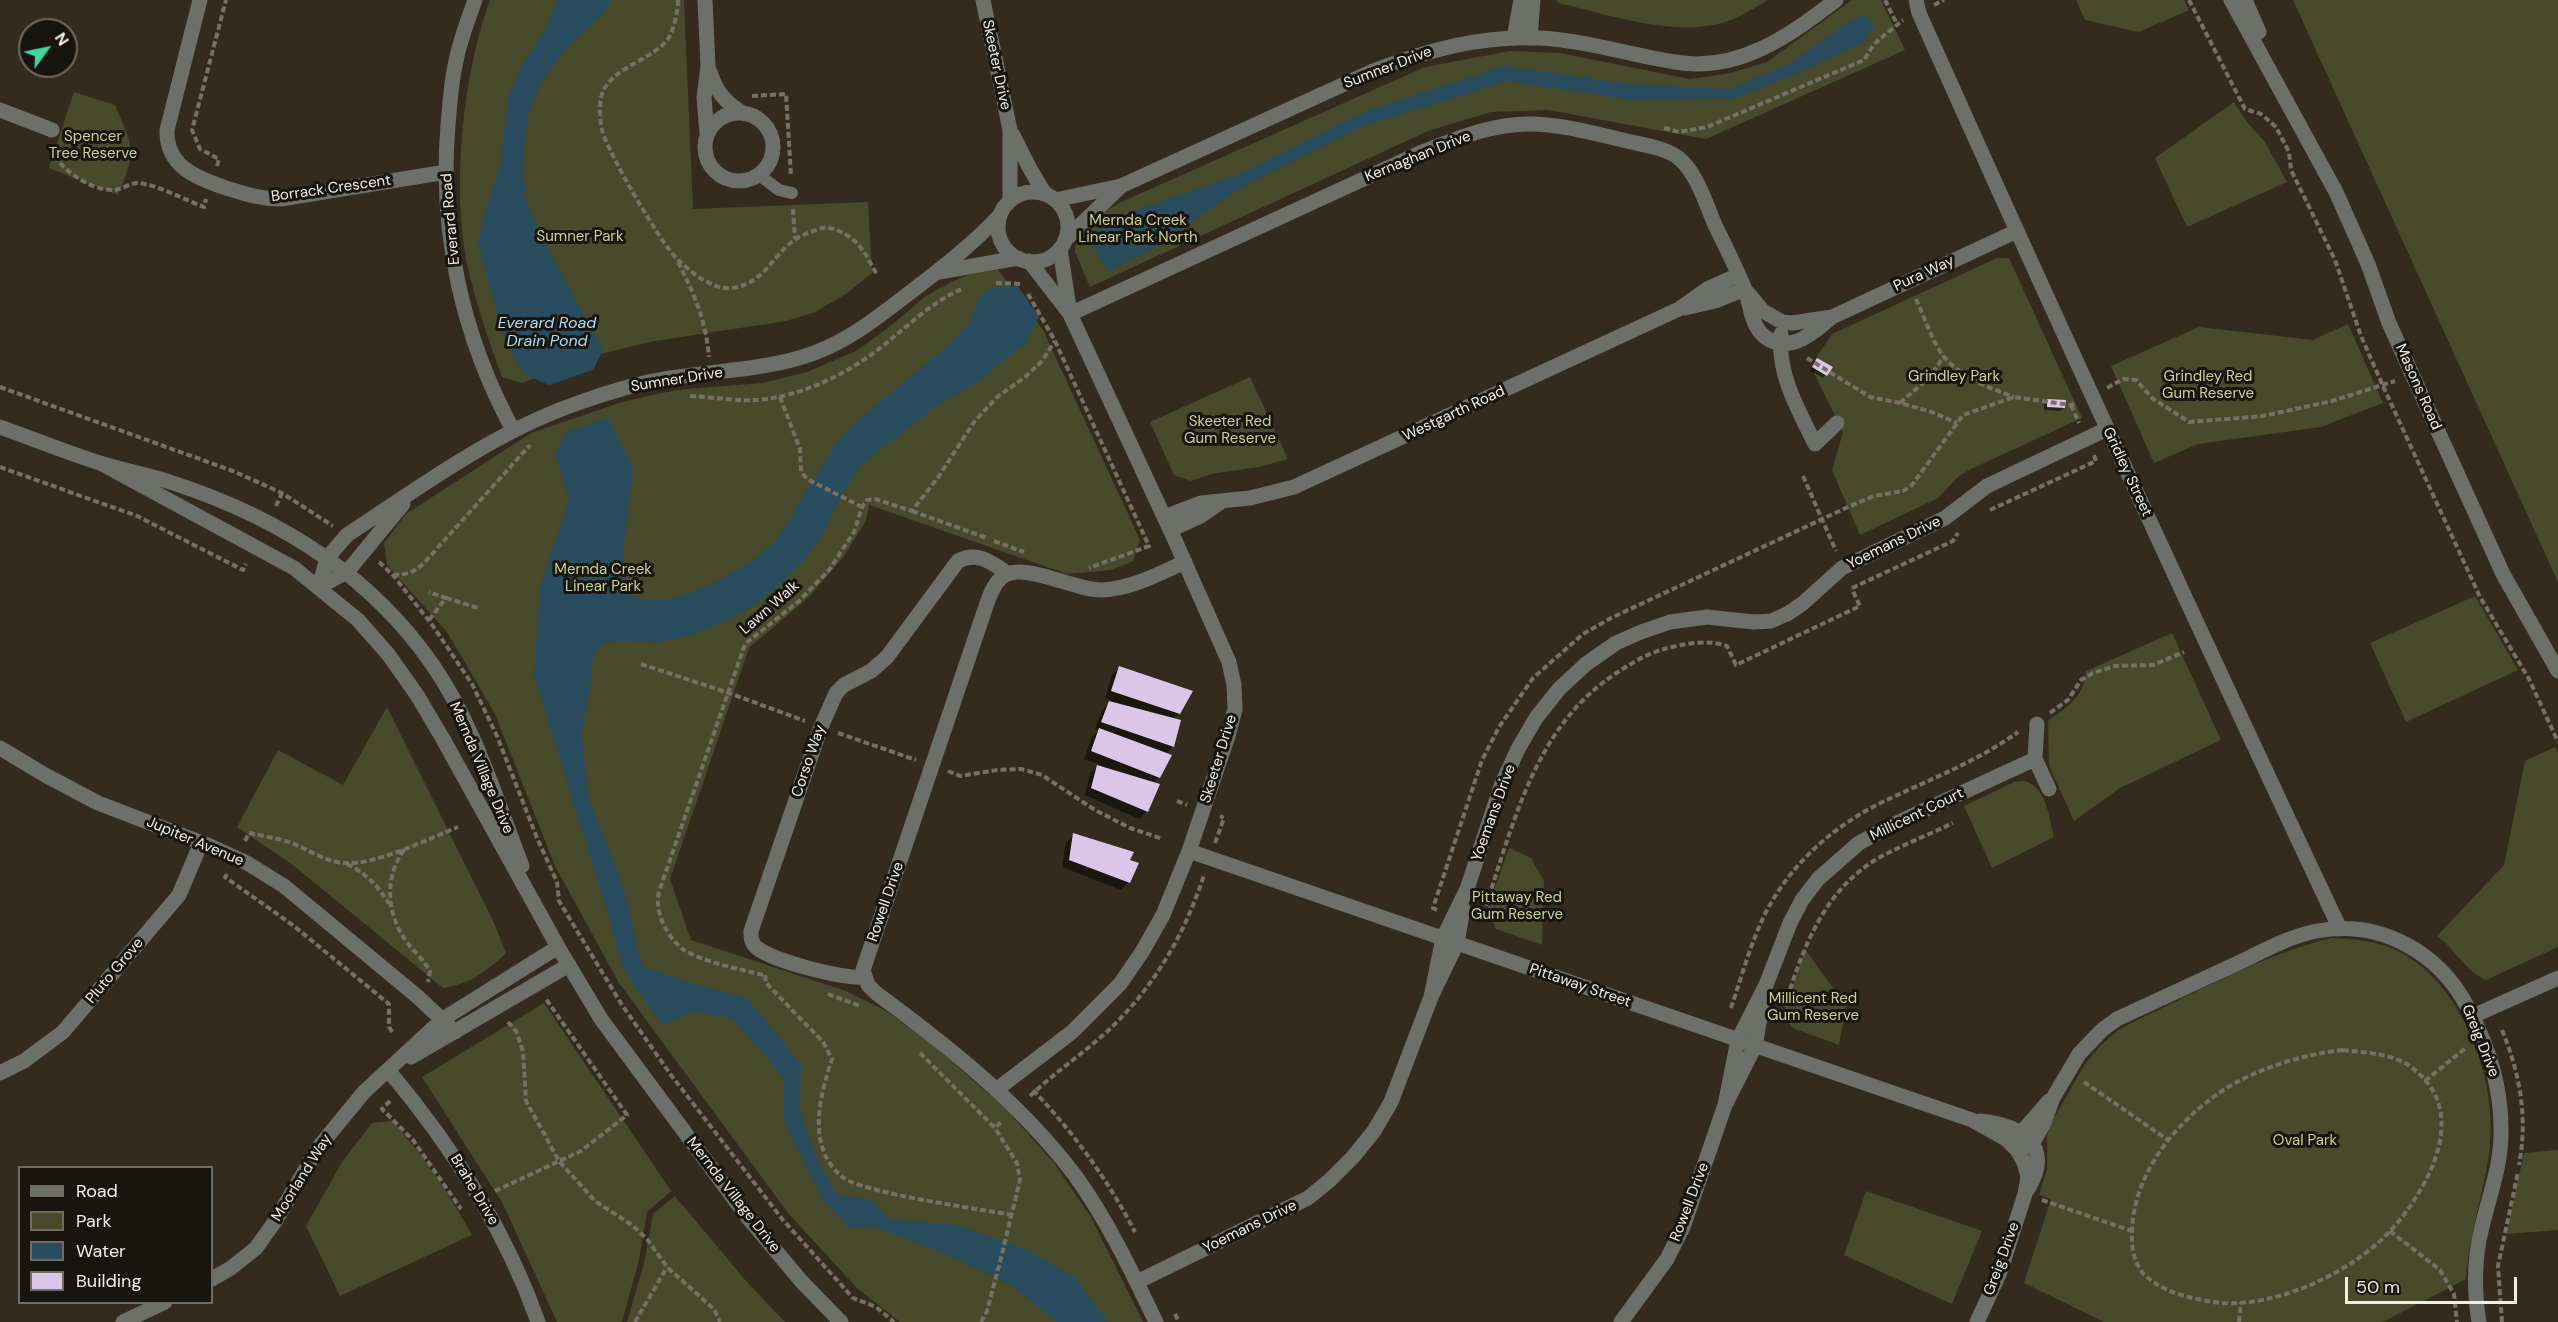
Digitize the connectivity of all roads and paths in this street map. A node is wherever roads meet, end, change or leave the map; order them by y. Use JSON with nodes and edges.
{"nodes":[{"id":1,"x":200,"y":0,"type":"edge"},
{"id":2,"x":226,"y":0,"type":"edge"},
{"id":3,"x":475,"y":0,"type":"edge"},
{"id":4,"x":678,"y":0,"type":"edge"},
{"id":5,"x":705,"y":0,"type":"edge"},
{"id":6,"x":983,"y":0,"type":"edge"},
{"id":7,"x":1521,"y":0,"type":"edge"},
{"id":8,"x":1533,"y":0,"type":"edge"},
{"id":9,"x":1836,"y":0,"type":"edge"},
{"id":10,"x":1885,"y":0,"type":"edge"},
{"id":11,"x":1907,"y":0,"type":"edge"},
{"id":12,"x":1944,"y":0,"type":"edge"},
{"id":13,"x":2189,"y":0,"type":"edge"},
{"id":14,"x":2231,"y":0,"type":"edge"},
{"id":15,"x":2245,"y":0,"type":"edge"},
{"id":16,"x":1918,"y":7,"type":"edge"},
{"id":17,"x":1897,"y":24,"type":"junction"},
{"id":18,"x":1522,"y":38,"type":"junction"},
{"id":19,"x":708,"y":66,"type":"junction"},
{"id":20,"x":748,"y":96,"type":"dead end"},
{"id":21,"x":2286,"y":99,"type":"junction"},
{"id":22,"x":0,"y":110,"type":"edge"},
{"id":23,"x":741,"y":112,"type":"junction"},
{"id":24,"x":1659,"y":127,"type":"dead end"},
{"id":25,"x":52,"y":130,"type":"joint"},
{"id":26,"x":1010,"y":130,"type":"junction"},
{"id":27,"x":707,"y":133,"type":"junction"},
{"id":28,"x":446,"y":172,"type":"junction"},
{"id":29,"x":759,"y":175,"type":"junction"},
{"id":30,"x":211,"y":183,"type":"junction"},
{"id":31,"x":1121,"y":186,"type":"junction"},
{"id":32,"x":792,"y":193,"type":"junction"},
{"id":33,"x":1050,"y":197,"type":"junction"},
{"id":34,"x":1011,"y":200,"type":"junction"},
{"id":35,"x":1000,"y":215,"type":"junction"},
{"id":36,"x":2017,"y":231,"type":"junction"},
{"id":37,"x":795,"y":239,"type":"junction"},
{"id":38,"x":1063,"y":245,"type":"junction"},
{"id":39,"x":676,"y":259,"type":"junction"},
{"id":40,"x":1024,"y":260,"type":"junction"},
{"id":41,"x":939,"y":272,"type":"junction"},
{"id":42,"x":877,"y":274,"type":"dead end"},
{"id":43,"x":1741,"y":282,"type":"junction"},
{"id":44,"x":1907,"y":282,"type":"junction"},
{"id":45,"x":1028,"y":293,"type":"dead end"},
{"id":46,"x":1070,"y":314,"type":"junction"},
{"id":47,"x":1832,"y":316,"type":"junction"},
{"id":48,"x":1782,"y":322,"type":"junction"},
{"id":49,"x":1055,"y":341,"type":"junction"},
{"id":50,"x":1788,"y":342,"type":"junction"},
{"id":51,"x":1944,"y":356,"type":"junction"},
{"id":52,"x":710,"y":372,"type":"junction"},
{"id":53,"x":714,"y":397,"type":"dead end"},
{"id":54,"x":780,"y":397,"type":"dead end"},
{"id":55,"x":2014,"y":398,"type":"dead end"},
{"id":56,"x":1900,"y":403,"type":"junction"},
{"id":57,"x":1837,"y":423,"type":"dead end"},
{"id":58,"x":1957,"y":423,"type":"dead end"},
{"id":59,"x":0,"y":427,"type":"edge"},
{"id":60,"x":2107,"y":429,"type":"junction"},
{"id":61,"x":513,"y":430,"type":"junction"},
{"id":62,"x":534,"y":440,"type":"dead end"},
{"id":63,"x":102,"y":464,"type":"junction"},
{"id":64,"x":0,"y":467,"type":"edge"},
{"id":65,"x":1803,"y":476,"type":"dead end"},
{"id":66,"x":413,"y":492,"type":"junction"},
{"id":67,"x":282,"y":494,"type":"dead end"},
{"id":68,"x":862,"y":507,"type":"junction"},
{"id":69,"x":912,"y":511,"type":"junction"},
{"id":70,"x":268,"y":521,"type":"junction"},
{"id":71,"x":1167,"y":524,"type":"junction"},
{"id":72,"x":256,"y":546,"type":"junction"},
{"id":73,"x":1032,"y":555,"type":"dead end"},
{"id":74,"x":327,"y":558,"type":"junction"},
{"id":75,"x":1185,"y":562,"type":"junction"},
{"id":76,"x":1083,"y":568,"type":"dead end"},
{"id":77,"x":347,"y":572,"type":"junction"},
{"id":78,"x":1007,"y":573,"type":"junction"},
{"id":79,"x":393,"y":575,"type":"dead end"},
{"id":80,"x":319,"y":587,"type":"junction"},
{"id":81,"x":1852,"y":588,"type":"dead end"},
{"id":82,"x":429,"y":592,"type":"dead end"},
{"id":83,"x":446,"y":598,"type":"junction"},
{"id":84,"x":478,"y":608,"type":"dead end"},
{"id":85,"x":429,"y":620,"type":"dead end"},
{"id":86,"x":641,"y":664,"type":"dead end"},
{"id":87,"x":2558,"y":671,"type":"edge"},
{"id":88,"x":729,"y":693,"type":"junction"},
{"id":89,"x":2037,"y":723,"type":"dead end"},
{"id":90,"x":2558,"y":742,"type":"edge"},
{"id":91,"x":0,"y":748,"type":"edge"},
{"id":92,"x":2035,"y":759,"type":"junction"},
{"id":93,"x":2049,"y":789,"type":"dead end"},
{"id":94,"x":1177,"y":801,"type":"dead end"},
{"id":95,"x":1202,"y":810,"type":"junction"},
{"id":96,"x":201,"y":843,"type":"junction"},
{"id":97,"x":404,"y":849,"type":"dead end"},
{"id":98,"x":1189,"y":851,"type":"junction"},
{"id":99,"x":1209,"y":858,"type":"junction"},
{"id":100,"x":347,"y":864,"type":"dead end"},
{"id":101,"x":390,"y":905,"type":"junction"},
{"id":102,"x":538,"y":908,"type":"junction"},
{"id":103,"x":1458,"y":917,"type":"junction"},
{"id":104,"x":2340,"y":929,"type":"junction"},
{"id":105,"x":1450,"y":940,"type":"junction"},
{"id":106,"x":558,"y":947,"type":"junction"},
{"id":107,"x":569,"y":965,"type":"junction"},
{"id":108,"x":864,"y":977,"type":"junction"},
{"id":109,"x":2558,"y":978,"type":"edge"},
{"id":110,"x":1766,"y":985,"type":"junction"},
{"id":111,"x":418,"y":997,"type":"junction"},
{"id":112,"x":537,"y":1004,"type":"dead end"},
{"id":113,"x":2473,"y":1016,"type":"junction"},
{"id":114,"x":443,"y":1019,"type":"junction"},
{"id":115,"x":500,"y":1027,"type":"dead end"},
{"id":116,"x":455,"y":1032,"type":"junction"},
{"id":117,"x":2483,"y":1039,"type":"junction"},
{"id":118,"x":1738,"y":1040,"type":"junction"},
{"id":119,"x":1755,"y":1046,"type":"junction"},
{"id":120,"x":916,"y":1049,"type":"dead end"},
{"id":121,"x":388,"y":1070,"type":"junction"},
{"id":122,"x":2068,"y":1071,"type":"junction"},
{"id":123,"x":0,"y":1073,"type":"edge"},
{"id":124,"x":2426,"y":1081,"type":"junction"},
{"id":125,"x":404,"y":1089,"type":"junction"},
{"id":126,"x":996,"y":1089,"type":"junction"},
{"id":127,"x":2053,"y":1098,"type":"junction"},
{"id":128,"x":1725,"y":1105,"type":"junction"},
{"id":129,"x":1017,"y":1108,"type":"junction"},
{"id":130,"x":1972,"y":1120,"type":"junction"},
{"id":131,"x":995,"y":1128,"type":"junction"},
{"id":132,"x":2021,"y":1133,"type":"junction"},
{"id":133,"x":2168,"y":1140,"type":"junction"},
{"id":134,"x":2032,"y":1144,"type":"junction"},
{"id":135,"x":2017,"y":1150,"type":"junction"},
{"id":136,"x":559,"y":1161,"type":"junction"},
{"id":137,"x":2025,"y":1194,"type":"junction"},
{"id":138,"x":482,"y":1198,"type":"junction"},
{"id":139,"x":460,"y":1209,"type":"dead end"},
{"id":140,"x":1012,"y":1215,"type":"junction"},
{"id":141,"x":2390,"y":1231,"type":"junction"},
{"id":142,"x":2132,"y":1232,"type":"junction"},
{"id":143,"x":667,"y":1267,"type":"junction"},
{"id":144,"x":213,"y":1279,"type":"edge"},
{"id":145,"x":1137,"y":1282,"type":"junction"},
{"id":146,"x":2241,"y":1302,"type":"junction"},
{"id":147,"x":161,"y":1304,"type":"edge"},
{"id":148,"x":123,"y":1322,"type":"edge"},
{"id":149,"x":538,"y":1322,"type":"edge"},
{"id":150,"x":635,"y":1322,"type":"edge"},
{"id":151,"x":720,"y":1322,"type":"edge"},
{"id":152,"x":841,"y":1322,"type":"edge"},
{"id":153,"x":981,"y":1322,"type":"edge"},
{"id":154,"x":1156,"y":1322,"type":"edge"},
{"id":155,"x":1622,"y":1322,"type":"edge"},
{"id":156,"x":1977,"y":1322,"type":"edge"},
{"id":157,"x":2239,"y":1322,"type":"edge"},
{"id":158,"x":2457,"y":1322,"type":"edge"},
{"id":159,"x":2479,"y":1322,"type":"edge"}],
"edges":[{"from":1,"to":30,"type":"street","name":"Borrack Crescent"},
{"from":2,"to":30,"type":"path"},
{"from":3,"to":28,"type":"street","name":"Everard Road"},
{"from":4,"to":39,"type":"path"},
{"from":5,"to":19,"type":"street"},
{"from":6,"to":26,"type":"street","name":"Skeeter Drive"},
{"from":7,"to":18,"type":"street"},
{"from":8,"to":18,"type":"street"},
{"from":9,"to":18,"type":"street","name":"Sumner Drive"},
{"from":10,"to":17,"type":"path"},
{"from":11,"to":16,"type":"street","name":"Gridley Street"},
{"from":12,"to":16,"type":"path"},
{"from":13,"to":90,"type":"path"},
{"from":14,"to":21,"type":"street","name":"Masons Road"},
{"from":15,"to":21,"type":"street","name":"Masons Road"},
{"from":16,"to":17,"type":"path"},
{"from":16,"to":36,"type":"street","name":"Gridley Street"},
{"from":17,"to":24,"type":"path"},
{"from":18,"to":31,"type":"street","name":"Sumner Drive"},
{"from":19,"to":23,"type":"street"},
{"from":19,"to":27,"type":"street"},
{"from":20,"to":32,"type":"path"},
{"from":21,"to":87,"type":"street","name":"Masons Road"},
{"from":22,"to":25,"type":"street"},
{"from":23,"to":27,"type":"street"},
{"from":23,"to":29,"type":"street"},
{"from":25,"to":30,"type":"path"},
{"from":26,"to":33,"type":"street","name":"Skeeter Drive"},
{"from":26,"to":34,"type":"street","name":"Skeeter Drive"},
{"from":27,"to":29,"type":"street"},
{"from":28,"to":30,"type":"street","name":"Borrack Crescent"},
{"from":28,"to":61,"type":"street","name":"Everard Road"},
{"from":29,"to":32,"type":"lane"},
{"from":31,"to":33,"type":"street","name":"Sumner Drive"},
{"from":31,"to":38,"type":"street","name":"Sumner Drive"},
{"from":32,"to":37,"type":"path"},
{"from":33,"to":34,"type":"street"},
{"from":33,"to":38,"type":"street"},
{"from":34,"to":35,"type":"street"},
{"from":35,"to":40,"type":"street"},
{"from":35,"to":41,"type":"street","name":"Sumner Drive"},
{"from":36,"to":44,"type":"street","name":"Pura Way"},
{"from":36,"to":60,"type":"street","name":"Gridley Street"},
{"from":37,"to":39,"type":"path"},
{"from":37,"to":42,"type":"path"},
{"from":38,"to":40,"type":"street"},
{"from":38,"to":46,"type":"street","name":"Skeeter Drive"},
{"from":39,"to":52,"type":"path"},
{"from":40,"to":41,"type":"street","name":"Sumner Drive"},
{"from":40,"to":46,"type":"street","name":"Skeeter Drive"},
{"from":41,"to":52,"type":"street","name":"Sumner Drive"},
{"from":43,"to":46,"type":"street","name":"Kernaghan Drive"},
{"from":43,"to":48,"type":"street","name":"Kernaghan Drive"},
{"from":43,"to":50,"type":"street","name":"Kernaghan Drive"},
{"from":43,"to":71,"type":"street","name":"Westgarth Road"},
{"from":44,"to":47,"type":"street","name":"Pura Way"},
{"from":44,"to":51,"type":"path"},
{"from":45,"to":49,"type":"path"},
{"from":46,"to":71,"type":"street","name":"Skeeter Drive"},
{"from":47,"to":48,"type":"street","name":"Pura Way"},
{"from":47,"to":50,"type":"street","name":"Pura Way"},
{"from":48,"to":50,"type":"street"},
{"from":49,"to":69,"type":"path"},
{"from":49,"to":76,"type":"path"},
{"from":50,"to":56,"type":"path"},
{"from":50,"to":57,"type":"street"},
{"from":51,"to":55,"type":"path"},
{"from":51,"to":56,"type":"path"},
{"from":52,"to":53,"type":"path"},
{"from":52,"to":61,"type":"street","name":"Sumner Drive"},
{"from":54,"to":68,"type":"path"},
{"from":56,"to":58,"type":"path"},
{"from":59,"to":63,"type":"street","name":"Mernda Village Drive"},
{"from":60,"to":103,"type":"street","name":"Yoemans Drive"},
{"from":60,"to":104,"type":"street","name":"Gridley Street"},
{"from":61,"to":66,"type":"street","name":"Sumner Drive"},
{"from":62,"to":79,"type":"path"},
{"from":63,"to":70,"type":"street","name":"Mernda Village Drive"},
{"from":63,"to":72,"type":"street","name":"Mernda Village Drive"},
{"from":64,"to":72,"type":"path"},
{"from":65,"to":103,"type":"path"},
{"from":66,"to":74,"type":"street","name":"Sumner Drive"},
{"from":66,"to":77,"type":"street","name":"Sumner Drive"},
{"from":67,"to":70,"type":"path"},
{"from":68,"to":69,"type":"path"},
{"from":68,"to":88,"type":"path","name":"Lawn Walk"},
{"from":69,"to":73,"type":"path"},
{"from":70,"to":74,"type":"street","name":"Mernda Village Drive"},
{"from":71,"to":75,"type":"street","name":"Skeeter Drive"},
{"from":72,"to":80,"type":"street","name":"Mernda Village Drive"},
{"from":74,"to":77,"type":"street","name":"Mernda Village Drive"},
{"from":74,"to":80,"type":"street"},
{"from":75,"to":78,"type":"street"},
{"from":75,"to":95,"type":"street","name":"Skeeter Drive"},
{"from":77,"to":80,"type":"street"},
{"from":77,"to":102,"type":"street","name":"Mernda Village Drive"},
{"from":78,"to":108,"type":"street","name":"Rowell Drive"},
{"from":78,"to":108,"type":"street","name":"Corso Way"},
{"from":80,"to":102,"type":"street","name":"Mernda Village Drive"},
{"from":81,"to":103,"type":"path"},
{"from":82,"to":83,"type":"path"},
{"from":83,"to":84,"type":"path"},
{"from":83,"to":85,"type":"path"},
{"from":86,"to":88,"type":"path"},
{"from":88,"to":140,"type":"path","name":"Lawn Walk"},
{"from":89,"to":92,"type":"street"},
{"from":91,"to":96,"type":"street","name":"Jupiter Avenue"},
{"from":92,"to":93,"type":"street"},
{"from":92,"to":110,"type":"street","name":"Millicent Court"},
{"from":94,"to":95,"type":"path"},
{"from":95,"to":98,"type":"street","name":"Skeeter Drive"},
{"from":95,"to":99,"type":"path"},
{"from":96,"to":111,"type":"street","name":"Jupiter Avenue"},
{"from":96,"to":123,"type":"street","name":"Pluto Grove"},
{"from":97,"to":101,"type":"path"},
{"from":98,"to":99,"type":"street","name":"Pittaway Street"},
{"from":98,"to":126,"type":"street","name":"Skeeter Drive"},
{"from":99,"to":105,"type":"street","name":"Pittaway Street"},
{"from":99,"to":129,"type":"path"},
{"from":100,"to":101,"type":"path"},
{"from":101,"to":111,"type":"path"},
{"from":102,"to":106,"type":"street","name":"Mernda Village Drive"},
{"from":103,"to":105,"type":"street","name":"Yoemans Drive"},
{"from":104,"to":113,"type":"street","name":"Greig Drive"},
{"from":104,"to":122,"type":"street","name":"Greig Drive"},
{"from":105,"to":118,"type":"street","name":"Pittaway Street"},
{"from":105,"to":145,"type":"street","name":"Yoemans Drive"},
{"from":106,"to":107,"type":"street","name":"Mernda Village Drive"},
{"from":106,"to":114,"type":"street","name":"Moorland Way"},
{"from":107,"to":116,"type":"street","name":"Moorland Way"},
{"from":107,"to":152,"type":"street","name":"Mernda Village Drive"},
{"from":108,"to":126,"type":"street"},
{"from":109,"to":113,"type":"street"},
{"from":110,"to":118,"type":"street","name":"Millicent Court"},
{"from":110,"to":119,"type":"street","name":"Millicent Court"},
{"from":111,"to":114,"type":"street","name":"Jupiter Avenue"},
{"from":112,"to":136,"type":"path"},
{"from":113,"to":117,"type":"street","name":"Greig Drive"},
{"from":114,"to":116,"type":"street","name":"Jupiter Avenue"},
{"from":114,"to":121,"type":"street","name":"Moorland Way"},
{"from":115,"to":136,"type":"path"},
{"from":116,"to":121,"type":"street","name":"Moorland Way"},
{"from":117,"to":124,"type":"path"},
{"from":117,"to":159,"type":"street","name":"Greig Drive"},
{"from":118,"to":119,"type":"street","name":"Pittaway Street"},
{"from":118,"to":128,"type":"street","name":"Rowell Drive"},
{"from":119,"to":128,"type":"street","name":"Rowell Drive"},
{"from":119,"to":130,"type":"street","name":"Pittaway Street"},
{"from":120,"to":131,"type":"path"},
{"from":121,"to":125,"type":"street","name":"Brahe Drive"},
{"from":121,"to":144,"type":"street","name":"Moorland Way"},
{"from":122,"to":127,"type":"street","name":"Greig Drive"},
{"from":122,"to":133,"type":"path"},
{"from":124,"to":133,"type":"path"},
{"from":124,"to":141,"type":"path"},
{"from":125,"to":138,"type":"street","name":"Brahe Drive"},
{"from":125,"to":139,"type":"path"},
{"from":126,"to":129,"type":"street"},
{"from":127,"to":132,"type":"street","name":"Greig Drive"},
{"from":127,"to":134,"type":"street","name":"Greig Drive"},
{"from":128,"to":155,"type":"street","name":"Rowell Drive"},
{"from":129,"to":131,"type":"path"},
{"from":129,"to":145,"type":"street"},
{"from":130,"to":132,"type":"street","name":"Pittaway Street"},
{"from":130,"to":135,"type":"street","name":"Pittaway Street"},
{"from":131,"to":140,"type":"path"},
{"from":132,"to":134,"type":"street"},
{"from":132,"to":135,"type":"street","name":"Greig Drive"},
{"from":133,"to":142,"type":"path"},
{"from":134,"to":135,"type":"street"},
{"from":134,"to":137,"type":"street","name":"Greig Drive"},
{"from":135,"to":137,"type":"street","name":"Greig Drive"},
{"from":136,"to":138,"type":"path"},
{"from":136,"to":143,"type":"path"},
{"from":137,"to":142,"type":"path"},
{"from":137,"to":156,"type":"street","name":"Greig Drive"},
{"from":138,"to":149,"type":"street","name":"Brahe Drive"},
{"from":140,"to":153,"type":"path"},
{"from":141,"to":146,"type":"path"},
{"from":141,"to":158,"type":"path"},
{"from":142,"to":146,"type":"path"},
{"from":143,"to":150,"type":"path"},
{"from":143,"to":151,"type":"path"},
{"from":145,"to":154,"type":"street"},
{"from":146,"to":157,"type":"path"},
{"from":147,"to":148,"type":"street"}]}
